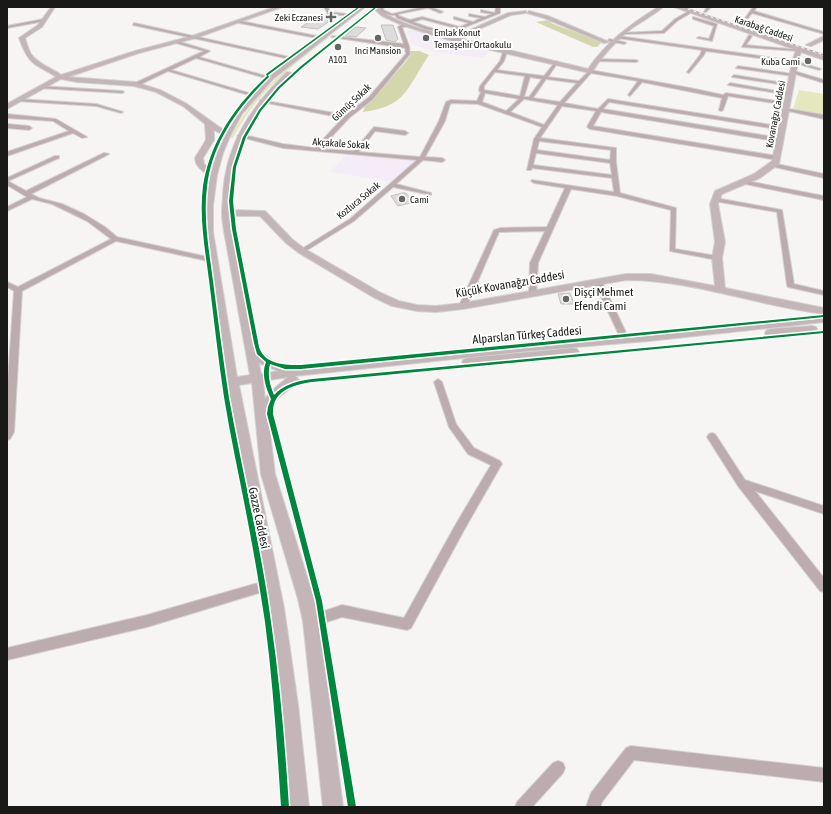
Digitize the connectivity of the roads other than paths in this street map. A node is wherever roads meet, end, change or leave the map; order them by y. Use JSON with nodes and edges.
{"nodes":[{"id":1,"x":53,"y":7,"type":"edge"},
{"id":2,"x":280,"y":7,"type":"edge"},
{"id":3,"x":326,"y":7,"type":"edge"},
{"id":4,"x":382,"y":7,"type":"edge"},
{"id":5,"x":418,"y":7,"type":"edge"},
{"id":6,"x":428,"y":7,"type":"edge"},
{"id":7,"x":498,"y":7,"type":"edge"},
{"id":8,"x":656,"y":7,"type":"edge"},
{"id":9,"x":661,"y":7,"type":"edge"},
{"id":10,"x":676,"y":7,"type":"edge"},
{"id":11,"x":754,"y":7,"type":"edge"},
{"id":12,"x":547,"y":8,"type":"edge"},
{"id":13,"x":506,"y":9,"type":"edge"},
{"id":14,"x":692,"y":9,"type":"edge"},
{"id":15,"x":707,"y":9,"type":"edge"},
{"id":16,"x":411,"y":11,"type":"junction"},
{"id":17,"x":482,"y":11,"type":"dead end"},
{"id":18,"x":751,"y":11,"type":"junction"},
{"id":19,"x":373,"y":12,"type":"edge"},
{"id":20,"x":441,"y":12,"type":"dead end"},
{"id":21,"x":526,"y":12,"type":"junction"},
{"id":22,"x":496,"y":14,"type":"junction"},
{"id":23,"x":470,"y":15,"type":"dead end"},
{"id":24,"x":425,"y":16,"type":"dead end"},
{"id":25,"x":455,"y":18,"type":"dead end"},
{"id":26,"x":484,"y":18,"type":"junction"},
{"id":27,"x":694,"y":18,"type":"dead end"},
{"id":28,"x":44,"y":20,"type":"junction"},
{"id":29,"x":240,"y":22,"type":"junction"},
{"id":30,"x":704,"y":22,"type":"junction"},
{"id":31,"x":473,"y":23,"type":"junction"},
{"id":32,"x":742,"y":23,"type":"junction"},
{"id":33,"x":134,"y":24,"type":"dead end"},
{"id":34,"x":410,"y":24,"type":"junction"},
{"id":35,"x":749,"y":26,"type":"dead end"},
{"id":36,"x":7,"y":27,"type":"edge"},
{"id":37,"x":701,"y":27,"type":"dead end"},
{"id":38,"x":460,"y":28,"type":"junction"},
{"id":39,"x":623,"y":32,"type":"junction"},
{"id":40,"x":698,"y":32,"type":"dead end"},
{"id":41,"x":824,"y":33,"type":"edge"},
{"id":42,"x":443,"y":36,"type":"junction"},
{"id":43,"x":750,"y":36,"type":"dead end"},
{"id":44,"x":194,"y":37,"type":"junction"},
{"id":45,"x":328,"y":37,"type":"junction"},
{"id":46,"x":699,"y":38,"type":"junction"},
{"id":47,"x":824,"y":38,"type":"edge"},
{"id":48,"x":454,"y":40,"type":"junction"},
{"id":49,"x":612,"y":40,"type":"junction"},
{"id":50,"x":177,"y":42,"type":"junction"},
{"id":51,"x":809,"y":45,"type":"junction"},
{"id":52,"x":407,"y":46,"type":"junction"},
{"id":53,"x":800,"y":46,"type":"junction"},
{"id":54,"x":651,"y":47,"type":"dead end"},
{"id":55,"x":692,"y":47,"type":"junction"},
{"id":56,"x":816,"y":48,"type":"dead end"},
{"id":57,"x":704,"y":49,"type":"junction"},
{"id":58,"x":505,"y":52,"type":"junction"},
{"id":59,"x":695,"y":54,"type":"dead end"},
{"id":60,"x":702,"y":55,"type":"junction"},
{"id":61,"x":196,"y":57,"type":"junction"},
{"id":62,"x":824,"y":58,"type":"edge"},
{"id":63,"x":294,"y":59,"type":"junction"},
{"id":64,"x":596,"y":60,"type":"junction"},
{"id":65,"x":636,"y":61,"type":"dead end"},
{"id":66,"x":556,"y":62,"type":"junction"},
{"id":67,"x":795,"y":62,"type":"junction"},
{"id":68,"x":589,"y":68,"type":"junction"},
{"id":69,"x":819,"y":69,"type":"dead end"},
{"id":70,"x":168,"y":70,"type":"junction"},
{"id":71,"x":495,"y":71,"type":"junction"},
{"id":72,"x":689,"y":72,"type":"dead end"},
{"id":73,"x":793,"y":74,"type":"junction"},
{"id":74,"x":528,"y":75,"type":"junction"},
{"id":75,"x":734,"y":76,"type":"junction"},
{"id":76,"x":60,"y":77,"type":"junction"},
{"id":77,"x":271,"y":78,"type":"junction"},
{"id":78,"x":545,"y":78,"type":"junction"},
{"id":79,"x":641,"y":80,"type":"junction"},
{"id":80,"x":579,"y":82,"type":"junction"},
{"id":81,"x":824,"y":82,"type":"edge"},
{"id":82,"x":137,"y":84,"type":"junction"},
{"id":83,"x":730,"y":84,"type":"junction"},
{"id":84,"x":791,"y":85,"type":"junction"},
{"id":85,"x":40,"y":87,"type":"junction"},
{"id":86,"x":484,"y":91,"type":"junction"},
{"id":87,"x":122,"y":92,"type":"dead end"},
{"id":88,"x":789,"y":94,"type":"junction"},
{"id":89,"x":630,"y":95,"type":"dead end"},
{"id":90,"x":726,"y":96,"type":"junction"},
{"id":91,"x":523,"y":97,"type":"junction"},
{"id":92,"x":258,"y":98,"type":"junction"},
{"id":93,"x":530,"y":99,"type":"junction"},
{"id":94,"x":18,"y":100,"type":"junction"},
{"id":95,"x":479,"y":103,"type":"junction"},
{"id":96,"x":561,"y":104,"type":"junction"},
{"id":97,"x":786,"y":106,"type":"junction"},
{"id":98,"x":7,"y":107,"type":"edge"},
{"id":99,"x":721,"y":110,"type":"dead end"},
{"id":100,"x":598,"y":111,"type":"junction"},
{"id":101,"x":122,"y":112,"type":"dead end"},
{"id":102,"x":506,"y":113,"type":"junction"},
{"id":103,"x":7,"y":116,"type":"edge"},
{"id":104,"x":347,"y":117,"type":"junction"},
{"id":105,"x":824,"y":117,"type":"edge"},
{"id":106,"x":236,"y":119,"type":"junction"},
{"id":107,"x":208,"y":121,"type":"junction"},
{"id":108,"x":7,"y":126,"type":"edge"},
{"id":109,"x":546,"y":127,"type":"junction"},
{"id":110,"x":30,"y":128,"type":"dead end"},
{"id":111,"x":782,"y":128,"type":"junction"},
{"id":112,"x":74,"y":131,"type":"junction"},
{"id":113,"x":405,"y":133,"type":"dead end"},
{"id":114,"x":227,"y":134,"type":"junction"},
{"id":115,"x":240,"y":136,"type":"junction"},
{"id":116,"x":84,"y":137,"type":"dead end"},
{"id":117,"x":537,"y":139,"type":"junction"},
{"id":118,"x":780,"y":140,"type":"junction"},
{"id":119,"x":316,"y":150,"type":"junction"},
{"id":120,"x":534,"y":151,"type":"junction"},
{"id":121,"x":356,"y":152,"type":"junction"},
{"id":122,"x":7,"y":154,"type":"edge"},
{"id":123,"x":106,"y":154,"type":"dead end"},
{"id":124,"x":57,"y":157,"type":"dead end"},
{"id":125,"x":422,"y":158,"type":"junction"},
{"id":126,"x":777,"y":158,"type":"junction"},
{"id":127,"x":442,"y":160,"type":"dead end"},
{"id":128,"x":612,"y":162,"type":"junction"},
{"id":129,"x":772,"y":165,"type":"junction"},
{"id":130,"x":213,"y":175,"type":"junction"},
{"id":131,"x":824,"y":176,"type":"edge"},
{"id":132,"x":616,"y":177,"type":"junction"},
{"id":133,"x":7,"y":181,"type":"edge"},
{"id":134,"x":534,"y":181,"type":"dead end"},
{"id":135,"x":742,"y":182,"type":"junction"},
{"id":136,"x":392,"y":185,"type":"junction"},
{"id":137,"x":569,"y":186,"type":"junction"},
{"id":138,"x":429,"y":194,"type":"dead end"},
{"id":139,"x":617,"y":194,"type":"junction"},
{"id":140,"x":30,"y":195,"type":"junction"},
{"id":141,"x":824,"y":198,"type":"edge"},
{"id":142,"x":716,"y":200,"type":"junction"},
{"id":143,"x":7,"y":209,"type":"edge"},
{"id":144,"x":226,"y":213,"type":"junction"},
{"id":145,"x":550,"y":229,"type":"junction"},
{"id":146,"x":115,"y":238,"type":"junction"},
{"id":147,"x":302,"y":250,"type":"junction"},
{"id":148,"x":717,"y":258,"type":"junction"},
{"id":149,"x":214,"y":259,"type":"junction"},
{"id":150,"x":598,"y":282,"type":"junction"},
{"id":151,"x":7,"y":284,"type":"edge"},
{"id":152,"x":18,"y":290,"type":"junction"},
{"id":153,"x":720,"y":290,"type":"junction"},
{"id":154,"x":533,"y":293,"type":"junction"},
{"id":155,"x":824,"y":293,"type":"edge"},
{"id":156,"x":463,"y":306,"type":"junction"},
{"id":157,"x":824,"y":311,"type":"edge"},
{"id":158,"x":824,"y":319,"type":"edge"},
{"id":159,"x":824,"y":328,"type":"edge"},
{"id":160,"x":625,"y":339,"type":"junction"},
{"id":161,"x":250,"y":347,"type":"junction"},
{"id":162,"x":296,"y":376,"type":"junction"},
{"id":163,"x":257,"y":382,"type":"junction"},
{"id":164,"x":438,"y":382,"type":"dead end"},
{"id":165,"x":234,"y":386,"type":"junction"},
{"id":166,"x":262,"y":415,"type":"junction"},
{"id":167,"x":7,"y":436,"type":"edge"},
{"id":168,"x":712,"y":437,"type":"dead end"},
{"id":169,"x":742,"y":482,"type":"junction"},
{"id":170,"x":824,"y":510,"type":"edge"},
{"id":171,"x":272,"y":584,"type":"junction"},
{"id":172,"x":824,"y":587,"type":"edge"},
{"id":173,"x":311,"y":620,"type":"junction"},
{"id":174,"x":7,"y":654,"type":"edge"},
{"id":175,"x":558,"y":768,"type":"dead end"},
{"id":176,"x":824,"y":775,"type":"edge"},
{"id":177,"x":299,"y":807,"type":"edge"},
{"id":178,"x":332,"y":807,"type":"edge"},
{"id":179,"x":522,"y":807,"type":"edge"},
{"id":180,"x":592,"y":807,"type":"edge"}],
"edges":[{"from":1,"to":28,"type":"main road"},
{"from":2,"to":29,"type":"main road"},
{"from":3,"to":19,"type":"street"},
{"from":4,"to":19,"type":"street"},
{"from":5,"to":19,"type":"street"},
{"from":6,"to":16,"type":"street"},
{"from":6,"to":20,"type":"street"},
{"from":7,"to":22,"type":"street"},
{"from":8,"to":49,"type":"main road"},
{"from":9,"to":39,"type":"main road"},
{"from":10,"to":14,"type":"main road","name":"Karabağ Caddesi"},
{"from":11,"to":18,"type":"street"},
{"from":12,"to":21,"type":"main road"},
{"from":12,"to":49,"type":"main road"},
{"from":13,"to":21,"type":"main road"},
{"from":13,"to":42,"type":"main road"},
{"from":14,"to":15,"type":"main road"},
{"from":14,"to":39,"type":"street"},
{"from":14,"to":53,"type":"main road","name":"Karabağ Caddesi"},
{"from":15,"to":32,"type":"main road"},
{"from":16,"to":19,"type":"street"},
{"from":16,"to":24,"type":"street"},
{"from":17,"to":22,"type":"street"},
{"from":18,"to":32,"type":"street"},
{"from":18,"to":41,"type":"street"},
{"from":19,"to":34,"type":"main road"},
{"from":19,"to":45,"type":"main road","name":"Gazze Caddesi"},
{"from":21,"to":48,"type":"main road"},
{"from":21,"to":49,"type":"main road"},
{"from":22,"to":26,"type":"street"},
{"from":23,"to":26,"type":"street"},
{"from":25,"to":31,"type":"street"},
{"from":26,"to":31,"type":"street"},
{"from":27,"to":30,"type":"street"},
{"from":28,"to":36,"type":"street"},
{"from":28,"to":76,"type":"main road"},
{"from":29,"to":44,"type":"main road"},
{"from":29,"to":45,"type":"street"},
{"from":30,"to":37,"type":"street"},
{"from":30,"to":46,"type":"street"},
{"from":31,"to":38,"type":"street"},
{"from":32,"to":35,"type":"main road"},
{"from":33,"to":44,"type":"street"},
{"from":34,"to":38,"type":"street"},
{"from":34,"to":38,"type":"street"},
{"from":34,"to":42,"type":"main road"},
{"from":34,"to":52,"type":"street"},
{"from":39,"to":49,"type":"main road"},
{"from":40,"to":46,"type":"street"},
{"from":42,"to":48,"type":"main road"},
{"from":43,"to":53,"type":"street"},
{"from":44,"to":50,"type":"main road"},
{"from":44,"to":63,"type":"street"},
{"from":45,"to":52,"type":"street"},
{"from":45,"to":63,"type":"main road","name":"Gazze Caddesi"},
{"from":45,"to":92,"type":"main road","name":"Gazze Caddesi"},
{"from":46,"to":55,"type":"street"},
{"from":47,"to":51,"type":"main road"},
{"from":48,"to":58,"type":"main road"},
{"from":49,"to":54,"type":"street"},
{"from":49,"to":55,"type":"street"},
{"from":49,"to":64,"type":"main road"},
{"from":49,"to":68,"type":"main road"},
{"from":50,"to":61,"type":"street"},
{"from":50,"to":76,"type":"main road"},
{"from":51,"to":53,"type":"main road"},
{"from":51,"to":56,"type":"main road"},
{"from":52,"to":104,"type":"street","name":"Gümüş Sokak"},
{"from":53,"to":62,"type":"main road","name":"Karabağ Caddesi"},
{"from":53,"to":67,"type":"main road","name":"Kovanağzı Caddesi"},
{"from":55,"to":57,"type":"street"},
{"from":57,"to":60,"type":"street"},
{"from":57,"to":67,"type":"street"},
{"from":58,"to":66,"type":"main road"},
{"from":58,"to":71,"type":"street"},
{"from":59,"to":60,"type":"street"},
{"from":60,"to":72,"type":"street"},
{"from":61,"to":70,"type":"street"},
{"from":61,"to":77,"type":"street"},
{"from":63,"to":77,"type":"main road","name":"Gazze Caddesi"},
{"from":64,"to":65,"type":"street"},
{"from":64,"to":68,"type":"main road"},
{"from":66,"to":68,"type":"main road"},
{"from":66,"to":78,"type":"street"},
{"from":67,"to":69,"type":"street"},
{"from":67,"to":73,"type":"main road","name":"Kovanağzı Caddesi"},
{"from":68,"to":79,"type":"street"},
{"from":68,"to":80,"type":"street"},
{"from":70,"to":82,"type":"street"},
{"from":70,"to":92,"type":"street"},
{"from":71,"to":74,"type":"street"},
{"from":71,"to":86,"type":"street"},
{"from":73,"to":75,"type":"street"},
{"from":73,"to":81,"type":"street"},
{"from":73,"to":84,"type":"main road","name":"Kovanağzı Caddesi"},
{"from":74,"to":78,"type":"street"},
{"from":74,"to":91,"type":"street"},
{"from":75,"to":83,"type":"street"},
{"from":75,"to":84,"type":"street"},
{"from":76,"to":82,"type":"main road"},
{"from":76,"to":85,"type":"main road"},
{"from":77,"to":92,"type":"main road","name":"Gazze Caddesi"},
{"from":78,"to":80,"type":"street"},
{"from":78,"to":93,"type":"street"},
{"from":79,"to":89,"type":"street"},
{"from":79,"to":90,"type":"street"},
{"from":80,"to":96,"type":"street"},
{"from":82,"to":107,"type":"main road"},
{"from":83,"to":88,"type":"street"},
{"from":83,"to":90,"type":"street"},
{"from":84,"to":88,"type":"main road","name":"Kovanağzı Caddesi"},
{"from":85,"to":87,"type":"street"},
{"from":85,"to":94,"type":"main road"},
{"from":86,"to":91,"type":"street"},
{"from":86,"to":95,"type":"street"},
{"from":88,"to":97,"type":"main road","name":"Kovanağzı Caddesi"},
{"from":90,"to":97,"type":"street"},
{"from":90,"to":99,"type":"street"},
{"from":91,"to":93,"type":"street"},
{"from":91,"to":102,"type":"street"},
{"from":92,"to":104,"type":"street"},
{"from":92,"to":106,"type":"main road","name":"Gazze Caddesi"},
{"from":92,"to":115,"type":"main road","name":"Gazze Caddesi"},
{"from":93,"to":96,"type":"street"},
{"from":94,"to":98,"type":"main road"},
{"from":94,"to":101,"type":"street"},
{"from":95,"to":102,"type":"street"},
{"from":95,"to":125,"type":"street","name":"Kozluca Sokak"},
{"from":96,"to":100,"type":"street"},
{"from":96,"to":109,"type":"street"},
{"from":97,"to":105,"type":"street"},
{"from":97,"to":111,"type":"main road","name":"Kovanağzı Caddesi"},
{"from":100,"to":111,"type":"street"},
{"from":100,"to":118,"type":"street"},
{"from":100,"to":126,"type":"street"},
{"from":102,"to":109,"type":"street"},
{"from":103,"to":112,"type":"street"},
{"from":104,"to":119,"type":"street","name":"Gümüş Sokak"},
{"from":106,"to":107,"type":"main road"},
{"from":106,"to":114,"type":"main road","name":"Gazze Caddesi"},
{"from":107,"to":114,"type":"main road"},
{"from":107,"to":130,"type":"main road"},
{"from":108,"to":110,"type":"street"},
{"from":109,"to":117,"type":"street"},
{"from":111,"to":118,"type":"main road","name":"Kovanağzı Caddesi"},
{"from":112,"to":116,"type":"street"},
{"from":112,"to":122,"type":"street"},
{"from":113,"to":121,"type":"street"},
{"from":114,"to":130,"type":"main road","name":"Gazze Caddesi"},
{"from":115,"to":119,"type":"street","name":"Akçakale Sokak"},
{"from":115,"to":144,"type":"main road","name":"Gazze Caddesi"},
{"from":117,"to":120,"type":"street"},
{"from":117,"to":128,"type":"street"},
{"from":118,"to":126,"type":"main road","name":"Kovanağzı Caddesi"},
{"from":119,"to":121,"type":"street","name":"Akçakale Sokak"},
{"from":120,"to":128,"type":"street"},
{"from":120,"to":132,"type":"street"},
{"from":121,"to":125,"type":"street","name":"Akçakale Sokak"},
{"from":123,"to":140,"type":"street"},
{"from":124,"to":133,"type":"street"},
{"from":125,"to":127,"type":"street","name":"Akçakale Sokak"},
{"from":125,"to":136,"type":"street","name":"Kozluca Sokak"},
{"from":126,"to":129,"type":"main road","name":"Kovanağzı Caddesi"},
{"from":128,"to":132,"type":"street"},
{"from":129,"to":131,"type":"street"},
{"from":129,"to":135,"type":"main road","name":"Kovanağzı Caddesi"},
{"from":130,"to":149,"type":"main road","name":"Gazze Caddesi"},
{"from":132,"to":139,"type":"street"},
{"from":133,"to":140,"type":"street"},
{"from":134,"to":137,"type":"street"},
{"from":135,"to":141,"type":"street"},
{"from":135,"to":142,"type":"main road","name":"Kovanağzı Caddesi"},
{"from":136,"to":138,"type":"street"},
{"from":136,"to":147,"type":"street","name":"Kozluca Sokak"},
{"from":137,"to":139,"type":"street"},
{"from":137,"to":145,"type":"street"},
{"from":139,"to":148,"type":"street"},
{"from":140,"to":143,"type":"street"},
{"from":140,"to":146,"type":"street"},
{"from":142,"to":148,"type":"main road"},
{"from":142,"to":155,"type":"street"},
{"from":144,"to":147,"type":"main road","name":"Küçük Kovanağzı Caddesi"},
{"from":144,"to":161,"type":"main road","name":"Gazze Caddesi"},
{"from":145,"to":154,"type":"street"},
{"from":145,"to":156,"type":"street"},
{"from":146,"to":149,"type":"street"},
{"from":146,"to":152,"type":"street"},
{"from":147,"to":156,"type":"main road","name":"Küçük Kovanağzı Caddesi"},
{"from":148,"to":153,"type":"main road"},
{"from":149,"to":165,"type":"main road","name":"Gazze Caddesi"},
{"from":150,"to":153,"type":"main road","name":"Küçük Kovanağzı Caddesi"},
{"from":150,"to":154,"type":"main road","name":"Küçük Kovanağzı Caddesi"},
{"from":150,"to":160,"type":"street"},
{"from":151,"to":152,"type":"street"},
{"from":152,"to":167,"type":"street"},
{"from":153,"to":157,"type":"main road","name":"Küçük Kovanağzı Caddesi"},
{"from":154,"to":156,"type":"main road","name":"Küçük Kovanağzı Caddesi"},
{"from":158,"to":160,"type":"main road","name":"Alparslan Türkeş Caddesi"},
{"from":159,"to":162,"type":"main road","name":"Alparslan Türkeş Caddesi"},
{"from":160,"to":162,"type":"main road","name":"Alparslan Türkeş Caddesi"},
{"from":161,"to":162,"type":"main road"},
{"from":161,"to":163,"type":"main road","name":"Gazze Caddesi"},
{"from":162,"to":163,"type":"main road","name":"Alparslan Türkeş Caddesi"},
{"from":162,"to":166,"type":"main road"},
{"from":163,"to":165,"type":"main road","name":"Alparslan Türkeş Caddesi"},
{"from":163,"to":166,"type":"main road","name":"Gazze Caddesi"},
{"from":164,"to":173,"type":"street"},
{"from":165,"to":171,"type":"main road","name":"Gazze Caddesi"},
{"from":166,"to":173,"type":"main road","name":"Gazze Caddesi"},
{"from":168,"to":169,"type":"street"},
{"from":169,"to":170,"type":"street"},
{"from":169,"to":172,"type":"street"},
{"from":171,"to":174,"type":"street"},
{"from":171,"to":177,"type":"main road","name":"Gazze Caddesi"},
{"from":173,"to":178,"type":"main road","name":"Gazze Caddesi"},
{"from":175,"to":179,"type":"street"},
{"from":176,"to":180,"type":"street"}]}
